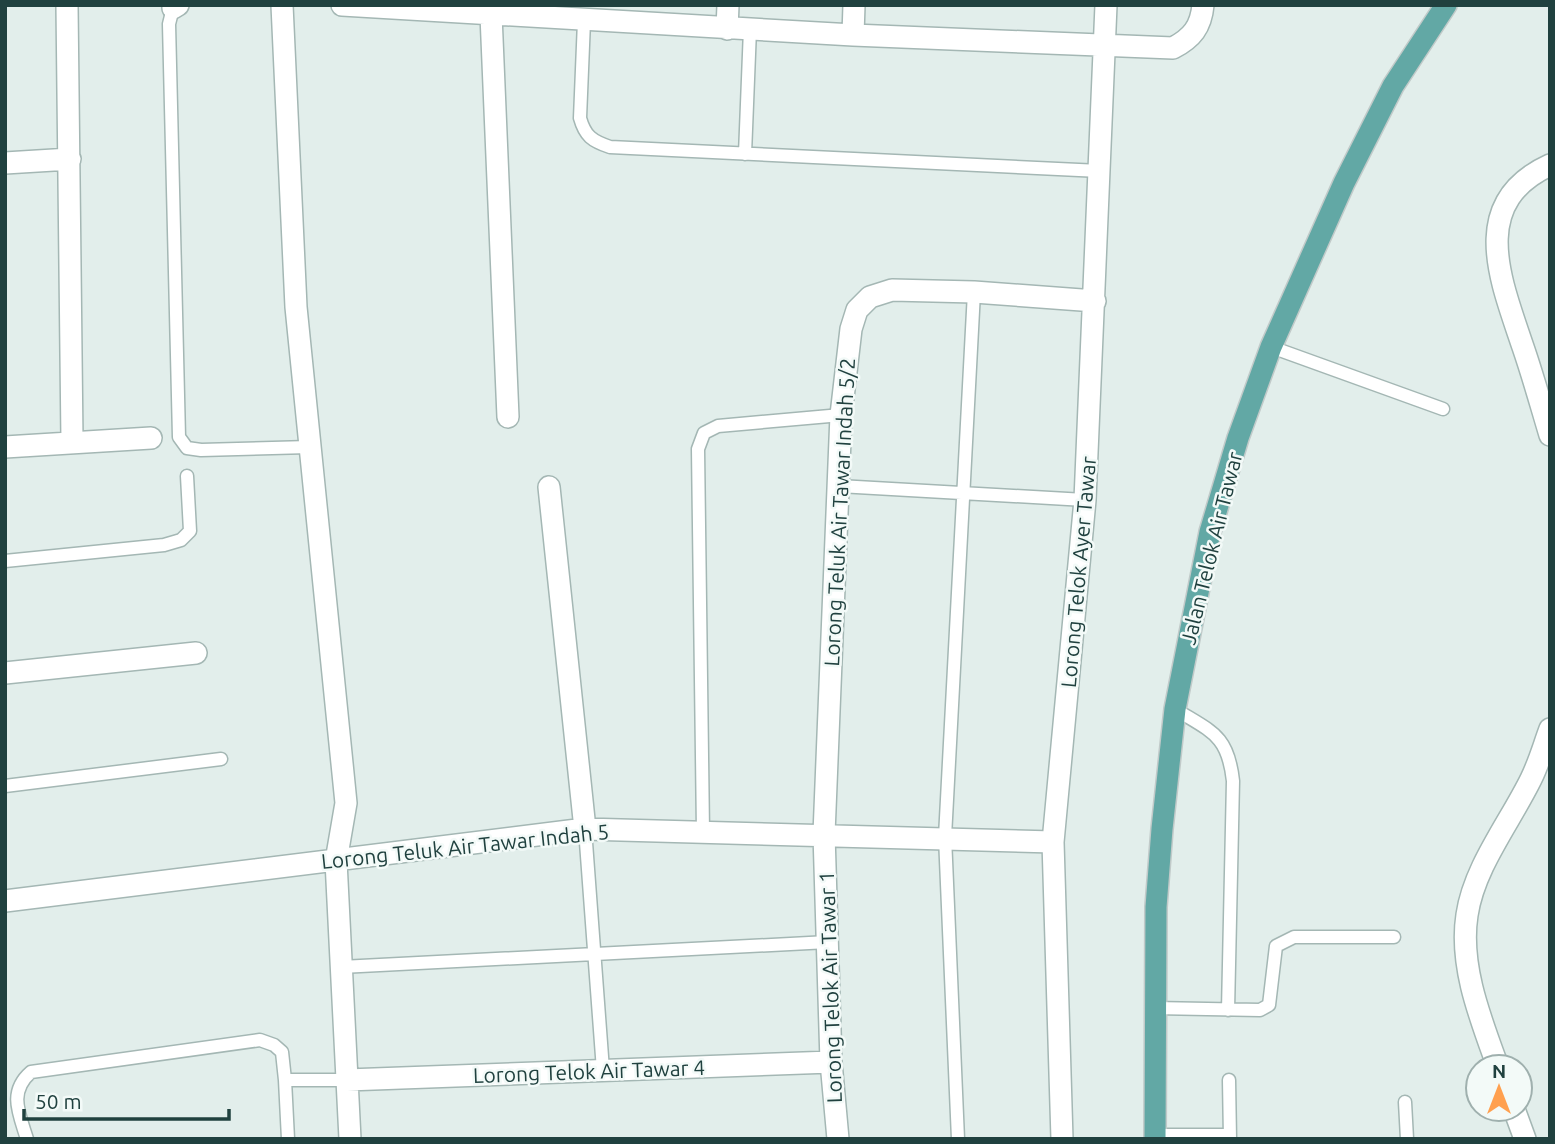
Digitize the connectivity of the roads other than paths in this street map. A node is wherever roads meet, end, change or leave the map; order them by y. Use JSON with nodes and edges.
{"nodes":[{"id":1,"x":67,"y":5,"type":"edge"},
{"id":2,"x":282,"y":5,"type":"edge"},
{"id":3,"x":342,"y":5,"type":"edge"},
{"id":4,"x":727,"y":5,"type":"edge"},
{"id":5,"x":854,"y":5,"type":"edge"},
{"id":6,"x":1107,"y":5,"type":"edge"},
{"id":7,"x":1203,"y":5,"type":"edge"},
{"id":8,"x":1446,"y":5,"type":"edge"},
{"id":9,"x":175,"y":7,"type":"edge"},
{"id":10,"x":491,"y":15,"type":"junction"},
{"id":11,"x":584,"y":21,"type":"junction"},
{"id":12,"x":727,"y":29,"type":"junction"},
{"id":13,"x":750,"y":29,"type":"junction"},
{"id":14,"x":853,"y":35,"type":"junction"},
{"id":15,"x":1105,"y":46,"type":"junction"},
{"id":16,"x":745,"y":154,"type":"junction"},
{"id":17,"x":70,"y":159,"type":"junction"},
{"id":18,"x":5,"y":163,"type":"edge"},
{"id":19,"x":1550,"y":165,"type":"edge"},
{"id":20,"x":1100,"y":171,"type":"junction"},
{"id":21,"x":974,"y":292,"type":"junction"},
{"id":22,"x":1095,"y":301,"type":"junction"},
{"id":23,"x":1271,"y":347,"type":"junction"},
{"id":24,"x":1443,"y":409,"type":"dead end"},
{"id":25,"x":841,"y":415,"type":"junction"},
{"id":26,"x":508,"y":417,"type":"dead end"},
{"id":27,"x":1550,"y":435,"type":"edge"},
{"id":28,"x":151,"y":438,"type":"dead end"},
{"id":29,"x":72,"y":441,"type":"junction"},
{"id":30,"x":5,"y":447,"type":"edge"},
{"id":31,"x":309,"y":447,"type":"junction"},
{"id":32,"x":187,"y":476,"type":"dead end"},
{"id":33,"x":839,"y":486,"type":"junction"},
{"id":34,"x":550,"y":488,"type":"dead end"},
{"id":35,"x":964,"y":493,"type":"junction"},
{"id":36,"x":1085,"y":500,"type":"junction"},
{"id":37,"x":5,"y":561,"type":"edge"},
{"id":38,"x":197,"y":653,"type":"dead end"},
{"id":39,"x":5,"y":673,"type":"edge"},
{"id":40,"x":1175,"y":709,"type":"junction"},
{"id":41,"x":1550,"y":729,"type":"edge"},
{"id":42,"x":221,"y":759,"type":"dead end"},
{"id":43,"x":5,"y":786,"type":"edge"},
{"id":44,"x":585,"y":829,"type":"junction"},
{"id":45,"x":703,"y":832,"type":"junction"},
{"id":46,"x":824,"y":834,"type":"junction"},
{"id":47,"x":945,"y":837,"type":"junction"},
{"id":48,"x":1053,"y":842,"type":"junction"},
{"id":49,"x":336,"y":861,"type":"junction"},
{"id":50,"x":5,"y":901,"type":"edge"},
{"id":51,"x":1394,"y":937,"type":"dead end"},
{"id":52,"x":828,"y":942,"type":"junction"},
{"id":53,"x":594,"y":955,"type":"junction"},
{"id":54,"x":341,"y":967,"type":"junction"},
{"id":55,"x":1154,"y":1008,"type":"junction"},
{"id":56,"x":1228,"y":1010,"type":"junction"},
{"id":57,"x":1493,"y":1053,"type":"edge"},
{"id":58,"x":831,"y":1062,"type":"junction"},
{"id":59,"x":603,"y":1070,"type":"junction"},
{"id":60,"x":285,"y":1080,"type":"junction"},
{"id":61,"x":347,"y":1080,"type":"junction"},
{"id":62,"x":1229,"y":1080,"type":"dead end"},
{"id":63,"x":1405,"y":1102,"type":"dead end"},
{"id":64,"x":1155,"y":1137,"type":"edge"},
{"id":65,"x":1230,"y":1137,"type":"edge"},
{"id":66,"x":27,"y":1139,"type":"edge"},
{"id":67,"x":288,"y":1139,"type":"edge"},
{"id":68,"x":350,"y":1139,"type":"edge"},
{"id":69,"x":838,"y":1139,"type":"edge"},
{"id":70,"x":958,"y":1139,"type":"edge"},
{"id":71,"x":1062,"y":1139,"type":"edge"},
{"id":72,"x":1407,"y":1139,"type":"edge"}],
"edges":[{"from":1,"to":17,"type":"street"},
{"from":2,"to":31,"type":"street"},
{"from":3,"to":10,"type":"street"},
{"from":4,"to":12,"type":"street"},
{"from":5,"to":14,"type":"street"},
{"from":6,"to":15,"type":"street","name":"Lorong Telok Ayer Tawar"},
{"from":7,"to":15,"type":"street"},
{"from":8,"to":23,"type":"main road","name":"Jalan Telok Air Tawar"},
{"from":9,"to":31,"type":"lane"},
{"from":10,"to":11,"type":"street"},
{"from":10,"to":26,"type":"street"},
{"from":11,"to":12,"type":"street"},
{"from":11,"to":16,"type":"lane"},
{"from":12,"to":13,"type":"street"},
{"from":13,"to":14,"type":"street"},
{"from":13,"to":16,"type":"lane"},
{"from":14,"to":15,"type":"street"},
{"from":15,"to":20,"type":"street","name":"Lorong Telok Ayer Tawar"},
{"from":16,"to":20,"type":"lane"},
{"from":17,"to":18,"type":"street"},
{"from":17,"to":29,"type":"street"},
{"from":19,"to":27,"type":"street"},
{"from":20,"to":22,"type":"street","name":"Lorong Telok Ayer Tawar"},
{"from":21,"to":22,"type":"street","name":"Lorong Teluk Air Tawar Indah 5/2"},
{"from":21,"to":25,"type":"street","name":"Lorong Teluk Air Tawar Indah 5/2"},
{"from":21,"to":35,"type":"lane"},
{"from":22,"to":36,"type":"street","name":"Lorong Telok Ayer Tawar"},
{"from":23,"to":24,"type":"lane"},
{"from":23,"to":40,"type":"main road","name":"Jalan Telok Air Tawar"},
{"from":25,"to":33,"type":"street","name":"Lorong Teluk Air Tawar Indah 5/2"},
{"from":25,"to":45,"type":"lane"},
{"from":28,"to":29,"type":"street"},
{"from":29,"to":30,"type":"street"},
{"from":31,"to":49,"type":"street"},
{"from":32,"to":37,"type":"lane"},
{"from":33,"to":35,"type":"lane"},
{"from":33,"to":46,"type":"street","name":"Lorong Teluk Air Tawar Indah 5/2"},
{"from":34,"to":44,"type":"street"},
{"from":35,"to":36,"type":"lane"},
{"from":35,"to":47,"type":"lane"},
{"from":36,"to":48,"type":"street","name":"Lorong Telok Ayer Tawar"},
{"from":38,"to":39,"type":"street"},
{"from":40,"to":55,"type":"main road","name":"Jalan Telok Air Tawar"},
{"from":40,"to":56,"type":"lane"},
{"from":41,"to":57,"type":"street"},
{"from":42,"to":43,"type":"lane"},
{"from":44,"to":45,"type":"street","name":"Lorong Teluk Air Tawar Indah 5"},
{"from":44,"to":49,"type":"street","name":"Lorong Teluk Air Tawar Indah 5"},
{"from":44,"to":53,"type":"lane"},
{"from":45,"to":46,"type":"street","name":"Lorong Teluk Air Tawar Indah 5"},
{"from":46,"to":47,"type":"street","name":"Lorong Teluk Air Tawar Indah 5"},
{"from":46,"to":52,"type":"street","name":"Lorong Telok Air Tawar 1"},
{"from":47,"to":48,"type":"street","name":"Lorong Teluk Air Tawar Indah 5"},
{"from":47,"to":70,"type":"lane"},
{"from":48,"to":71,"type":"street","name":"Lorong Telok Ayer Tawar"},
{"from":49,"to":50,"type":"street","name":"Lorong Teluk Air Tawar Indah 5"},
{"from":49,"to":54,"type":"street"},
{"from":51,"to":56,"type":"lane"},
{"from":52,"to":53,"type":"lane"},
{"from":52,"to":58,"type":"street","name":"Lorong Telok Air Tawar 1"},
{"from":53,"to":54,"type":"lane"},
{"from":53,"to":59,"type":"lane"},
{"from":54,"to":61,"type":"street"},
{"from":55,"to":56,"type":"lane"},
{"from":55,"to":64,"type":"main road","name":"Jalan Telok Air Tawar"},
{"from":58,"to":59,"type":"street","name":"Lorong Telok Air Tawar 4"},
{"from":58,"to":69,"type":"street","name":"Lorong Telok Air Tawar 1"},
{"from":59,"to":61,"type":"street","name":"Lorong Telok Air Tawar 4"},
{"from":60,"to":61,"type":"lane"},
{"from":60,"to":66,"type":"lane"},
{"from":60,"to":67,"type":"lane"},
{"from":61,"to":68,"type":"street"},
{"from":62,"to":65,"type":"lane"},
{"from":63,"to":72,"type":"lane"},
{"from":64,"to":65,"type":"lane"}]}
